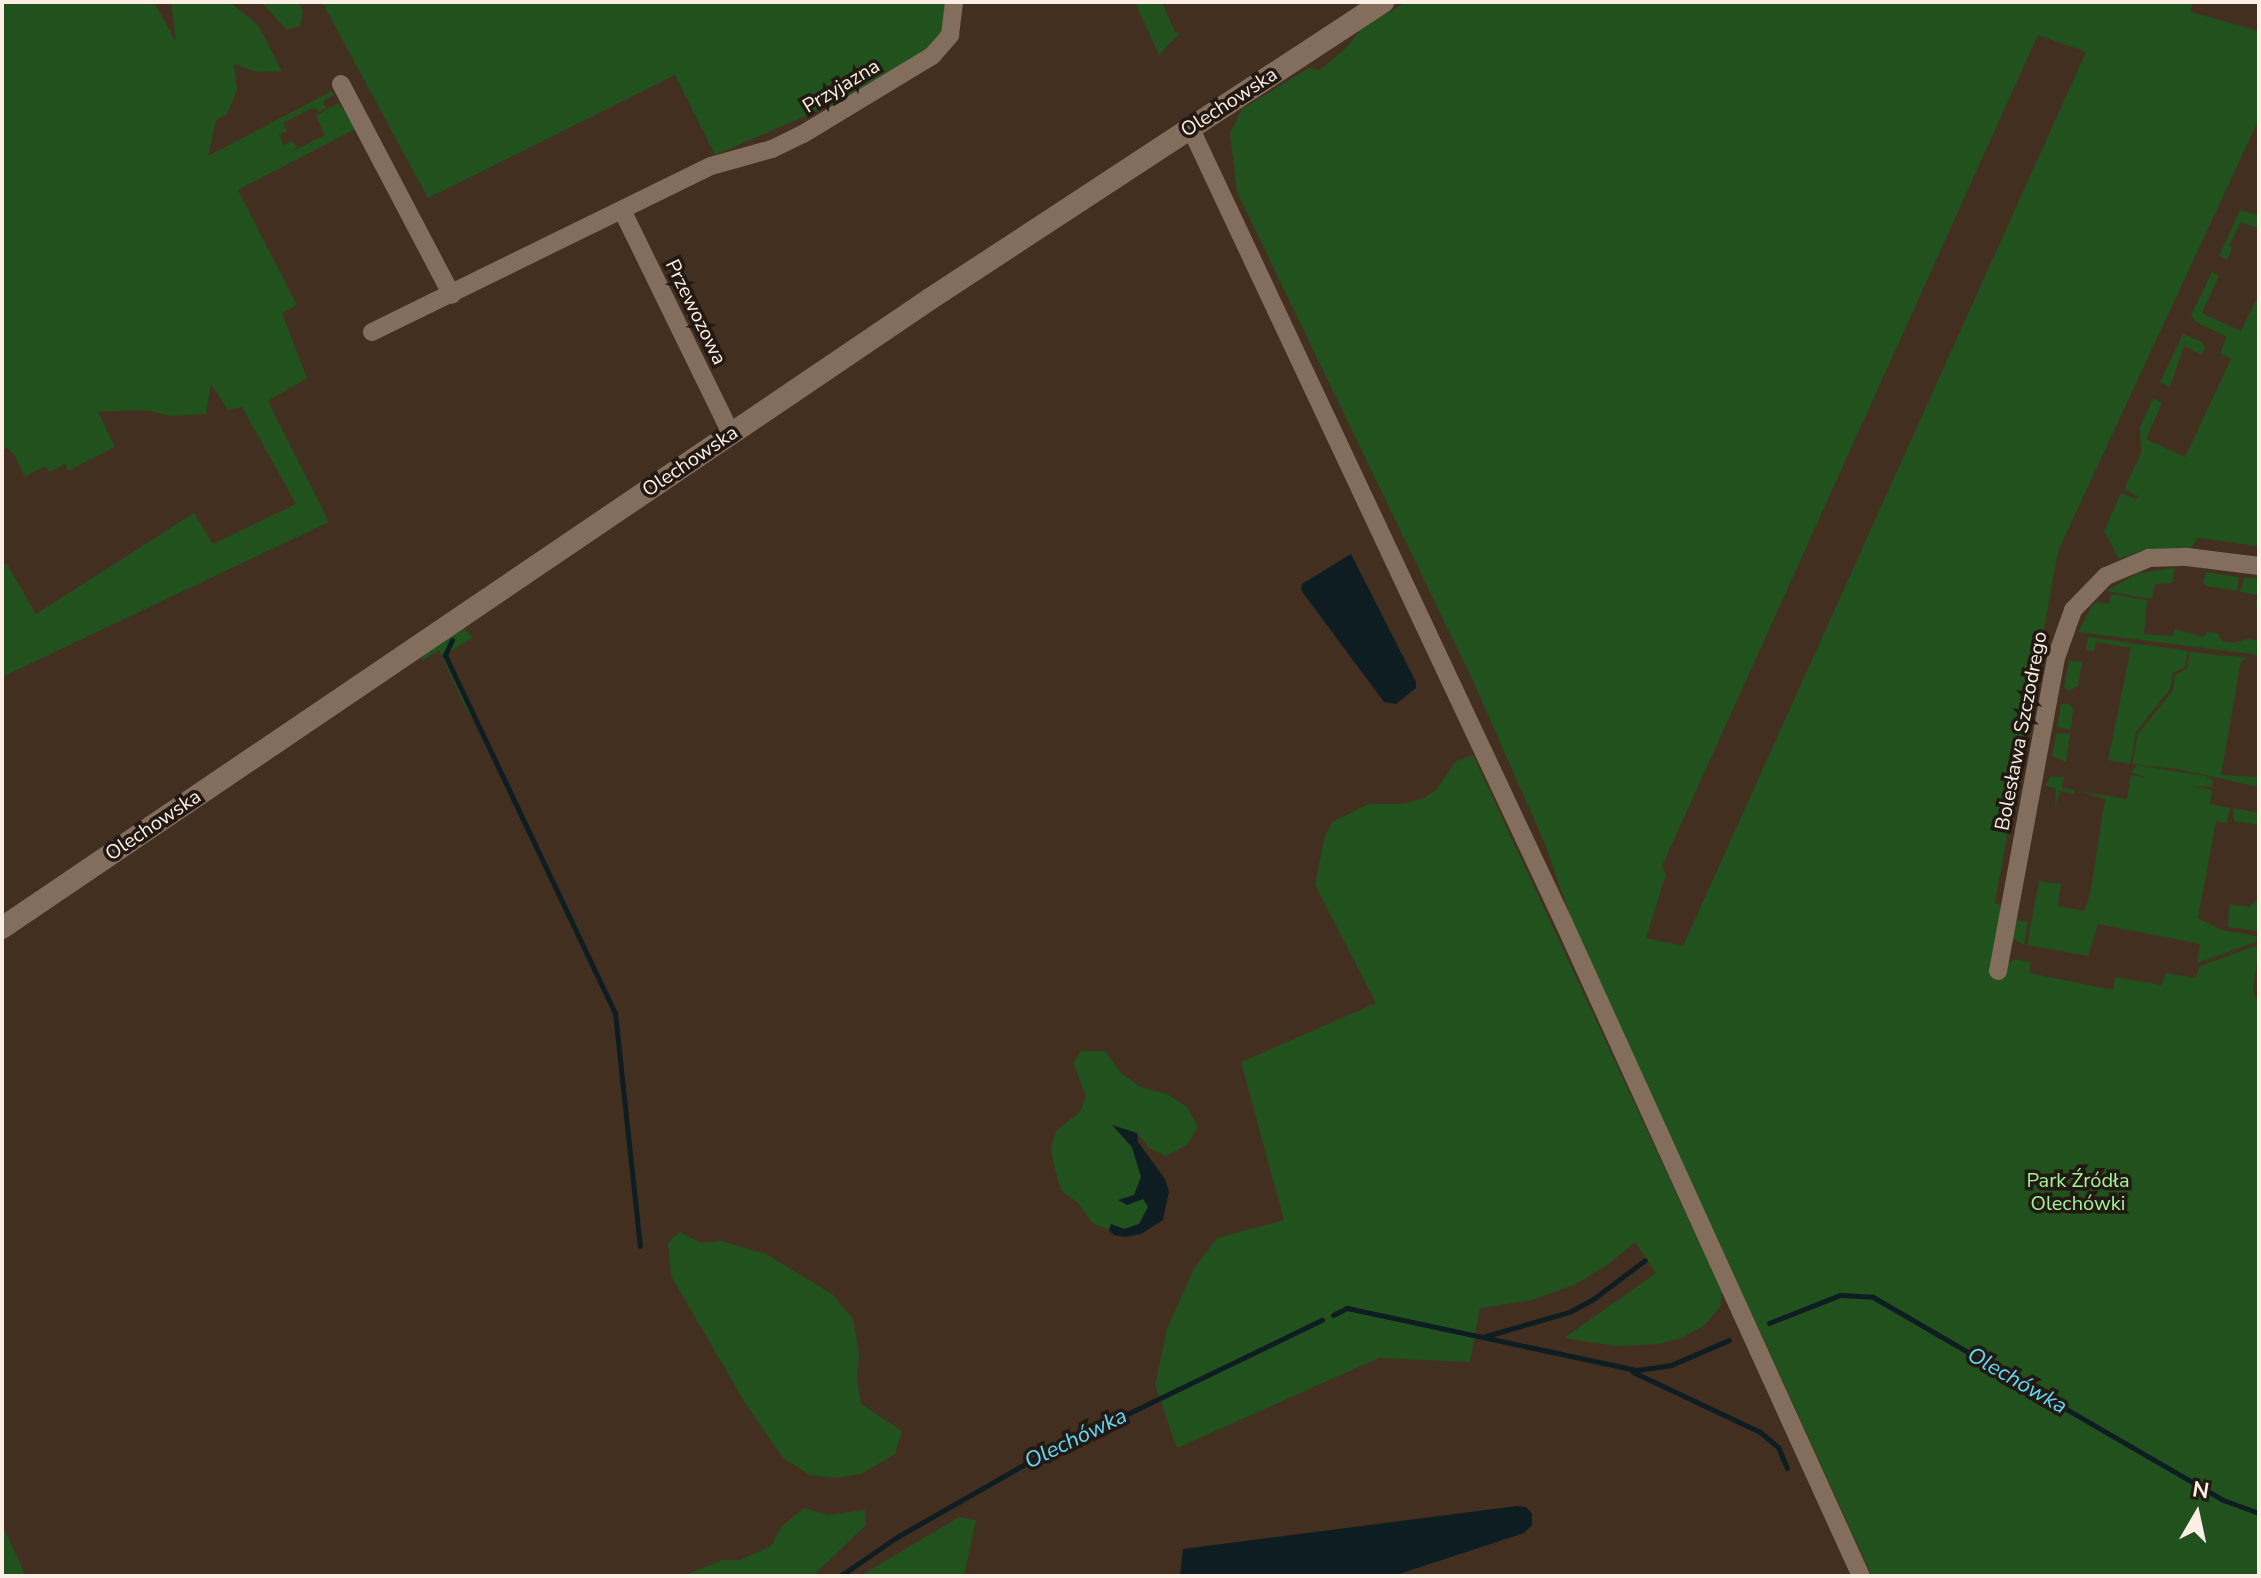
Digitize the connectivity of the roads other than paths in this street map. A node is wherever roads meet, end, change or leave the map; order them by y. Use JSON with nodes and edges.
{"nodes":[{"id":1,"x":954,"y":2,"type":"edge"},
{"id":2,"x":1383,"y":2,"type":"edge"},
{"id":3,"x":341,"y":84,"type":"dead end"},
{"id":4,"x":1190,"y":127,"type":"junction"},
{"id":5,"x":622,"y":210,"type":"junction"},
{"id":6,"x":452,"y":295,"type":"junction"},
{"id":7,"x":372,"y":332,"type":"dead end"},
{"id":8,"x":731,"y":433,"type":"junction"},
{"id":9,"x":2259,"y":566,"type":"edge"},
{"id":10,"x":2,"y":928,"type":"edge"},
{"id":11,"x":1998,"y":971,"type":"dead end"},
{"id":12,"x":1861,"y":1576,"type":"edge"}],
"edges":[{"from":1,"to":5,"type":"street","name":"Przyjazna"},
{"from":2,"to":4,"type":"street","name":"Olechowska"},
{"from":3,"to":6,"type":"street"},
{"from":4,"to":8,"type":"street","name":"Olechowska"},
{"from":4,"to":12,"type":"street"},
{"from":5,"to":6,"type":"street"},
{"from":5,"to":8,"type":"street","name":"Przewozowa"},
{"from":6,"to":7,"type":"street"},
{"from":8,"to":10,"type":"street","name":"Olechowska"},
{"from":9,"to":11,"type":"street","name":"Bolesława Szczodrego"}]}
